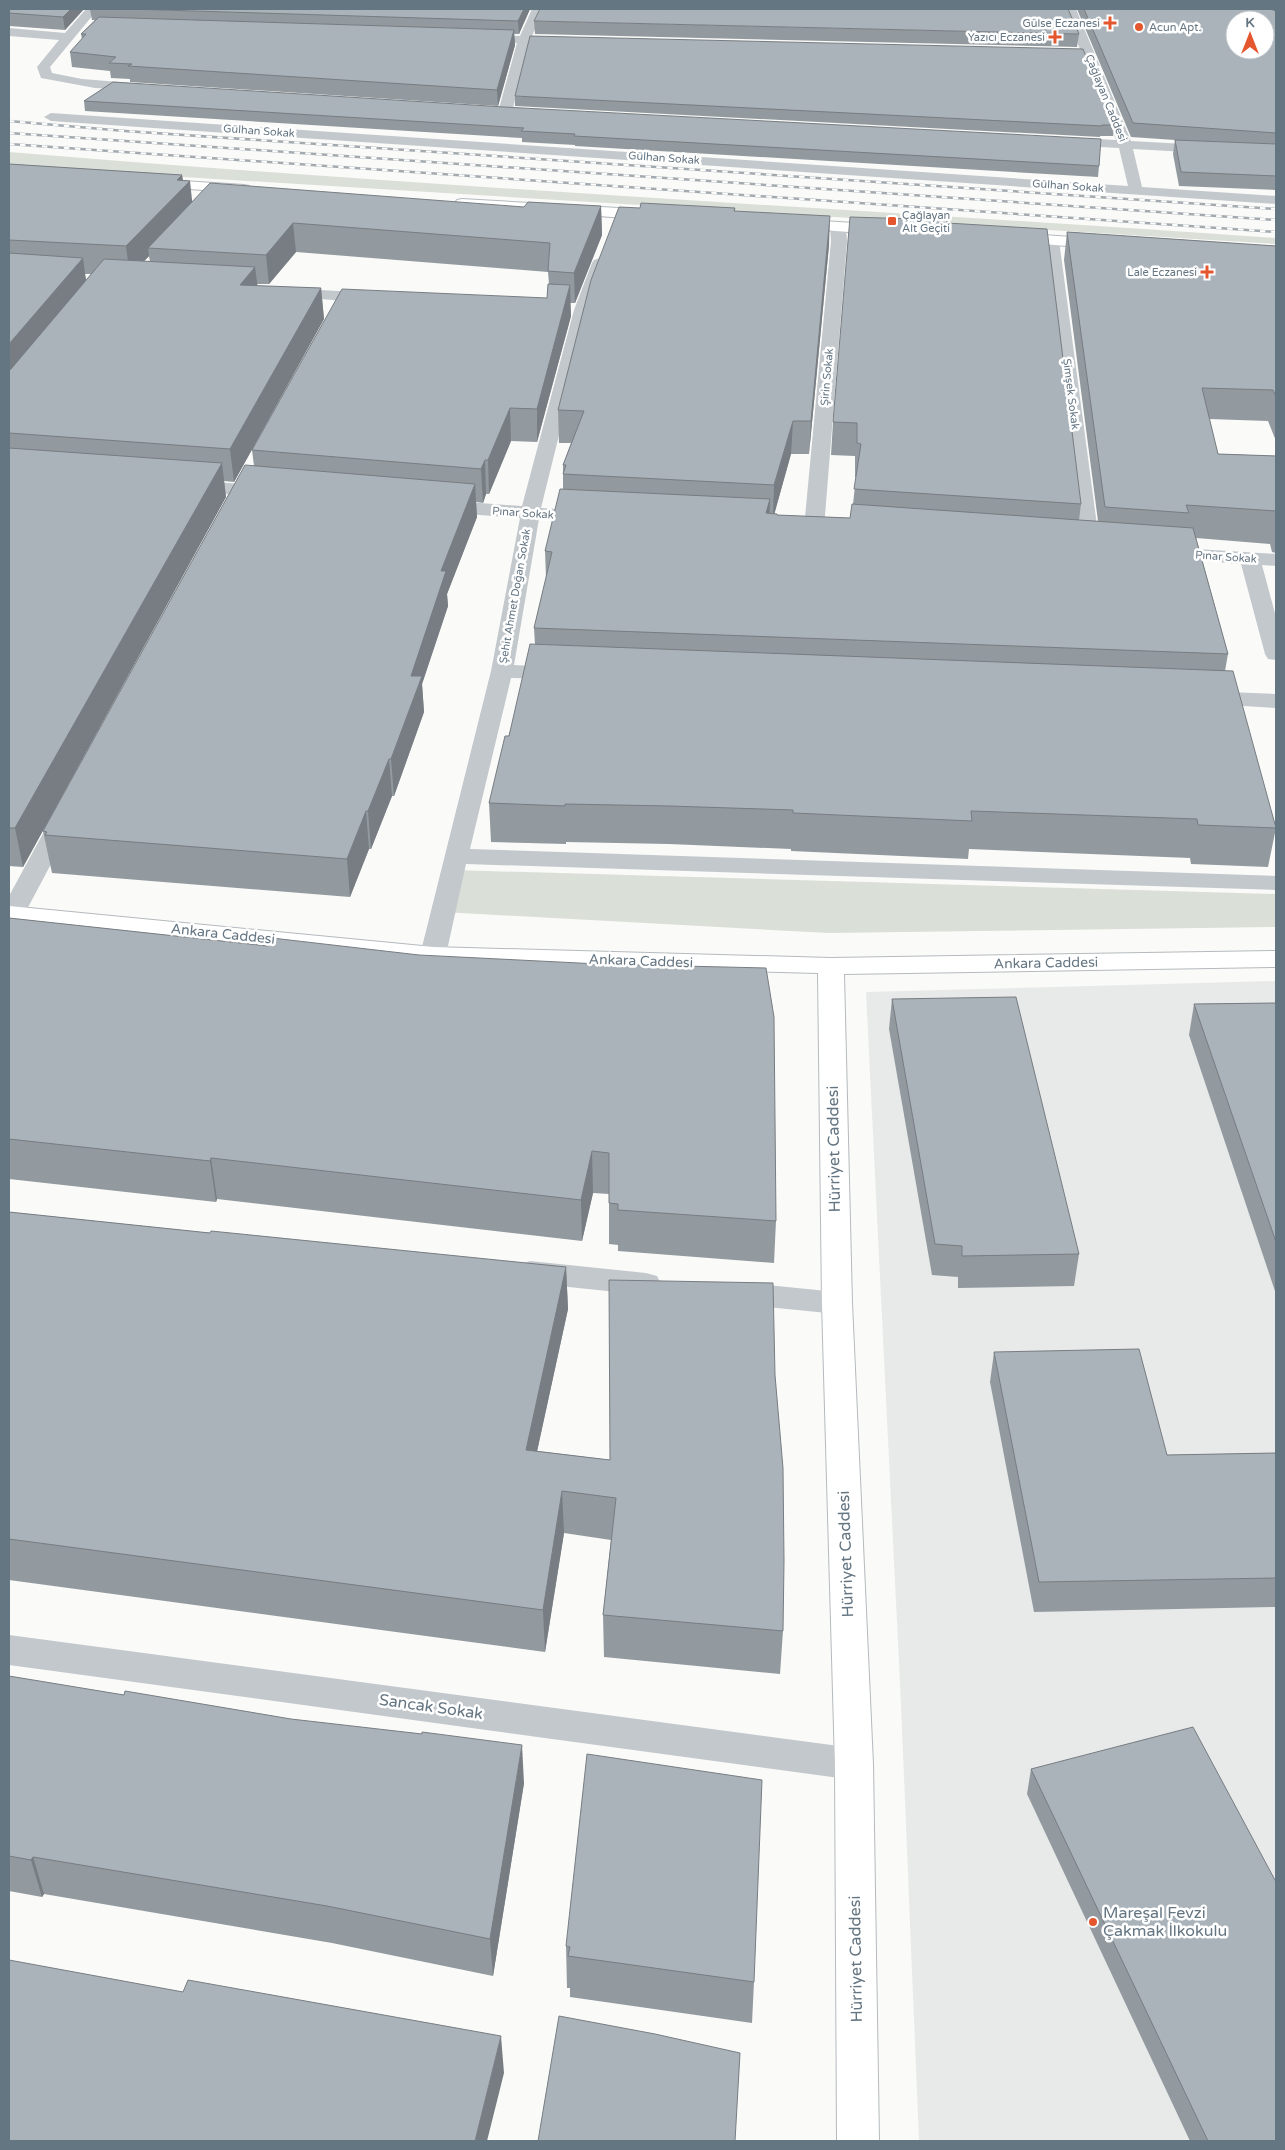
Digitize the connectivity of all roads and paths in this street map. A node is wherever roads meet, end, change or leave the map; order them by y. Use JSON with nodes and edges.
{"nodes":[{"id":1,"x":92,"y":9,"type":"edge"},
{"id":2,"x":538,"y":9,"type":"edge"},
{"id":3,"x":1070,"y":9,"type":"edge"},
{"id":4,"x":78,"y":25,"type":"junction"},
{"id":5,"x":98,"y":25,"type":"edge"},
{"id":6,"x":9,"y":32,"type":"edge"},
{"id":7,"x":68,"y":37,"type":"junction"},
{"id":8,"x":465,"y":38,"type":"edge"},
{"id":9,"x":524,"y":40,"type":"junction"},
{"id":10,"x":584,"y":41,"type":"edge"},
{"id":11,"x":94,"y":85,"type":"junction"},
{"id":12,"x":162,"y":90,"type":"edge"},
{"id":13,"x":79,"y":96,"type":"dead end"},
{"id":14,"x":65,"y":106,"type":"dead end"},
{"id":15,"x":505,"y":112,"type":"edge"},
{"id":16,"x":1047,"y":140,"type":"edge"},
{"id":17,"x":1125,"y":144,"type":"junction"},
{"id":18,"x":1276,"y":152,"type":"edge"},
{"id":19,"x":136,"y":181,"type":"edge"},
{"id":20,"x":224,"y":188,"type":"junction"},
{"id":21,"x":264,"y":190,"type":"edge"},
{"id":22,"x":1136,"y":190,"type":"junction"},
{"id":23,"x":1276,"y":200,"type":"edge"},
{"id":24,"x":211,"y":202,"type":"edge"},
{"id":25,"x":451,"y":202,"type":"edge"},
{"id":26,"x":669,"y":216,"type":"edge"},
{"id":27,"x":778,"y":223,"type":"edge"},
{"id":28,"x":838,"y":226,"type":"junction"},
{"id":29,"x":613,"y":231,"type":"junction"},
{"id":30,"x":906,"y":231,"type":"edge"},
{"id":31,"x":993,"y":237,"type":"edge"},
{"id":32,"x":1051,"y":240,"type":"junction"},
{"id":33,"x":1120,"y":245,"type":"edge"},
{"id":34,"x":269,"y":292,"type":"edge"},
{"id":35,"x":386,"y":299,"type":"edge"},
{"id":36,"x":164,"y":484,"type":"edge"},
{"id":37,"x":291,"y":494,"type":"edge"},
{"id":38,"x":420,"y":504,"type":"edge"},
{"id":39,"x":530,"y":514,"type":"junction"},
{"id":40,"x":608,"y":518,"type":"edge"},
{"id":41,"x":794,"y":527,"type":"edge"},
{"id":42,"x":814,"y":528,"type":"junction"},
{"id":43,"x":834,"y":529,"type":"edge"},
{"id":44,"x":1071,"y":546,"type":"edge"},
{"id":45,"x":1147,"y":552,"type":"edge"},
{"id":46,"x":1250,"y":559,"type":"junction"},
{"id":47,"x":1276,"y":560,"type":"edge"},
{"id":48,"x":1276,"y":654,"type":"edge"},
{"id":49,"x":502,"y":671,"type":"junction"},
{"id":50,"x":581,"y":674,"type":"edge"},
{"id":51,"x":1187,"y":698,"type":"edge"},
{"id":52,"x":1276,"y":701,"type":"edge"},
{"id":53,"x":73,"y":801,"type":"edge"},
{"id":54,"x":456,"y":856,"type":"junction"},
{"id":55,"x":1276,"y":883,"type":"edge"},
{"id":56,"x":10,"y":913,"type":"edge"},
{"id":57,"x":434,"y":955,"type":"junction"},
{"id":58,"x":1276,"y":959,"type":"edge"},
{"id":59,"x":831,"y":966,"type":"junction"},
{"id":60,"x":502,"y":1269,"type":"edge"},
{"id":61,"x":670,"y":1286,"type":"edge"},
{"id":62,"x":709,"y":1290,"type":"edge"},
{"id":63,"x":837,"y":1304,"type":"junction"},
{"id":64,"x":9,"y":1650,"type":"edge"},
{"id":65,"x":854,"y":1764,"type":"junction"},
{"id":66,"x":858,"y":2141,"type":"edge"}],
"edges":[{"from":1,"to":4,"type":"street"},
{"from":2,"to":9,"type":"street"},
{"from":3,"to":17,"type":"street","name":"Çağlayan Caddesi"},
{"from":4,"to":5,"type":"street"},
{"from":4,"to":7,"type":"street"},
{"from":6,"to":7,"type":"street"},
{"from":7,"to":11,"type":"street"},
{"from":8,"to":9,"type":"street"},
{"from":9,"to":10,"type":"street"},
{"from":9,"to":15,"type":"street"},
{"from":11,"to":12,"type":"street"},
{"from":11,"to":13,"type":"street"},
{"from":14,"to":22,"type":"street","name":"Gülhan Sokak"},
{"from":16,"to":17,"type":"street"},
{"from":17,"to":18,"type":"street"},
{"from":17,"to":22,"type":"street","name":"Çağlayan Caddesi"},
{"from":19,"to":20,"type":"main road"},
{"from":20,"to":21,"type":"main road"},
{"from":20,"to":24,"type":"street"},
{"from":22,"to":23,"type":"street","name":"Gülhan Sokak"},
{"from":25,"to":29,"type":"main road"},
{"from":26,"to":29,"type":"main road"},
{"from":27,"to":28,"type":"main road"},
{"from":28,"to":30,"type":"main road"},
{"from":28,"to":42,"type":"street","name":"Şirin Sokak"},
{"from":29,"to":39,"type":"street","name":"Şehit Ahmet Doğan Sokak"},
{"from":31,"to":32,"type":"main road"},
{"from":32,"to":33,"type":"main road"},
{"from":32,"to":44,"type":"street","name":"Şimşek Sokak"},
{"from":34,"to":35,"type":"street"},
{"from":36,"to":37,"type":"street"},
{"from":38,"to":39,"type":"street","name":"Pınar Sokak"},
{"from":39,"to":40,"type":"street","name":"Pınar Sokak"},
{"from":39,"to":49,"type":"street","name":"Şehit Ahmet Doğan Sokak"},
{"from":41,"to":42,"type":"street"},
{"from":42,"to":43,"type":"street"},
{"from":45,"to":46,"type":"street","name":"Pınar Sokak"},
{"from":46,"to":47,"type":"street","name":"Pınar Sokak"},
{"from":46,"to":48,"type":"street"},
{"from":49,"to":50,"type":"street"},
{"from":49,"to":54,"type":"street","name":"Şehit Ahmet Doğan Sokak"},
{"from":51,"to":52,"type":"street"},
{"from":53,"to":56,"type":"street"},
{"from":54,"to":55,"type":"street"},
{"from":54,"to":57,"type":"street","name":"Şehit Ahmet Doğan Sokak"},
{"from":56,"to":57,"type":"main road","name":"Ankara Caddesi"},
{"from":57,"to":59,"type":"main road","name":"Ankara Caddesi"},
{"from":58,"to":59,"type":"main road","name":"Ankara Caddesi"},
{"from":59,"to":63,"type":"main road","name":"Hürriyet Caddesi"},
{"from":60,"to":61,"type":"street"},
{"from":62,"to":63,"type":"street"},
{"from":63,"to":65,"type":"main road","name":"Hürriyet Caddesi"},
{"from":64,"to":65,"type":"street","name":"Sancak Sokak"},
{"from":65,"to":66,"type":"main road","name":"Hürriyet Caddesi"}]}
